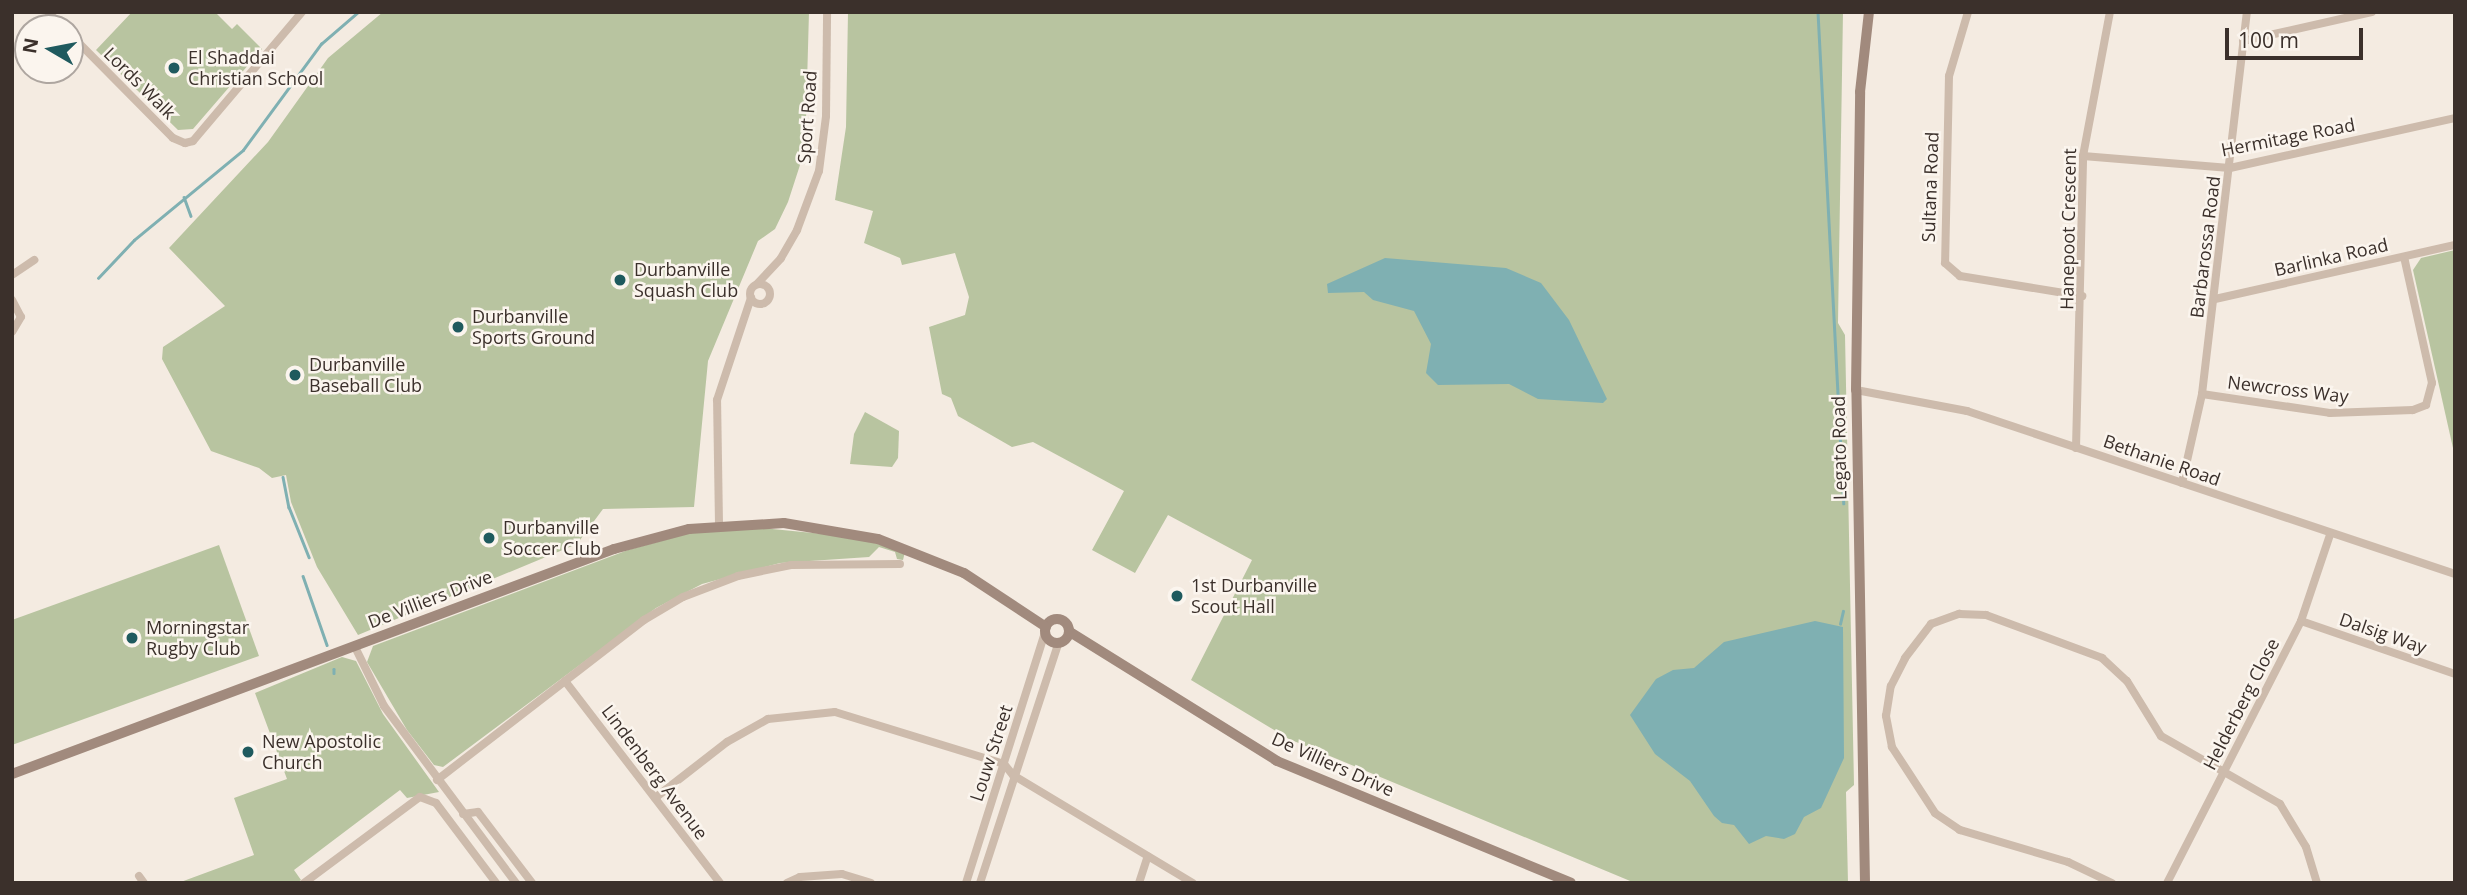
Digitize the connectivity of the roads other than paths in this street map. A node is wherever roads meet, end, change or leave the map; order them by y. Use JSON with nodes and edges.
{"nodes":[{"id":1,"x":302,"y":12,"type":"edge"},
{"id":2,"x":827,"y":12,"type":"edge"},
{"id":3,"x":1869,"y":12,"type":"edge"},
{"id":4,"x":1968,"y":12,"type":"edge"},
{"id":5,"x":2110,"y":12,"type":"edge"},
{"id":6,"x":2247,"y":12,"type":"edge"},
{"id":7,"x":2372,"y":12,"type":"edge"},
{"id":8,"x":2243,"y":41,"type":"junction"},
{"id":9,"x":84,"y":48,"type":"edge"},
{"id":10,"x":2455,"y":118,"type":"edge"},
{"id":11,"x":2083,"y":156,"type":"junction"},
{"id":12,"x":2230,"y":168,"type":"junction"},
{"id":13,"x":2455,"y":245,"type":"edge"},
{"id":14,"x":2404,"y":257,"type":"junction"},
{"id":15,"x":781,"y":258,"type":"junction"},
{"id":16,"x":34,"y":260,"type":"dead end"},
{"id":17,"x":12,"y":275,"type":"edge"},
{"id":18,"x":757,"y":284,"type":"junction"},
{"id":19,"x":769,"y":289,"type":"junction"},
{"id":20,"x":2082,"y":296,"type":"junction"},
{"id":21,"x":751,"y":298,"type":"junction"},
{"id":22,"x":2215,"y":299,"type":"junction"},
{"id":23,"x":12,"y":300,"type":"edge"},
{"id":24,"x":761,"y":304,"type":"junction"},
{"id":25,"x":747,"y":316,"type":"junction"},
{"id":26,"x":12,"y":332,"type":"edge"},
{"id":27,"x":1856,"y":390,"type":"junction"},
{"id":28,"x":2202,"y":394,"type":"junction"},
{"id":29,"x":2076,"y":448,"type":"junction"},
{"id":30,"x":2182,"y":483,"type":"junction"},
{"id":31,"x":719,"y":524,"type":"junction"},
{"id":32,"x":2330,"y":535,"type":"junction"},
{"id":33,"x":900,"y":564,"type":"dead end"},
{"id":34,"x":2455,"y":574,"type":"edge"},
{"id":35,"x":2301,"y":621,"type":"junction"},
{"id":36,"x":1047,"y":627,"type":"junction"},
{"id":37,"x":1064,"y":639,"type":"junction"},
{"id":38,"x":355,"y":647,"type":"junction"},
{"id":39,"x":2455,"y":674,"type":"edge"},
{"id":40,"x":565,"y":681,"type":"junction"},
{"id":41,"x":1004,"y":764,"type":"junction"},
{"id":42,"x":2224,"y":770,"type":"junction"},
{"id":43,"x":12,"y":774,"type":"edge"},
{"id":44,"x":1013,"y":775,"type":"junction"},
{"id":45,"x":437,"y":780,"type":"junction"},
{"id":46,"x":655,"y":797,"type":"junction"},
{"id":47,"x":463,"y":814,"type":"junction"},
{"id":48,"x":1148,"y":856,"type":"junction"},
{"id":49,"x":304,"y":883,"type":"edge"},
{"id":50,"x":496,"y":883,"type":"edge"},
{"id":51,"x":516,"y":883,"type":"edge"},
{"id":52,"x":532,"y":883,"type":"edge"},
{"id":53,"x":720,"y":883,"type":"edge"},
{"id":54,"x":787,"y":883,"type":"edge"},
{"id":55,"x":871,"y":883,"type":"edge"},
{"id":56,"x":966,"y":883,"type":"edge"},
{"id":57,"x":980,"y":883,"type":"edge"},
{"id":58,"x":1139,"y":883,"type":"edge"},
{"id":59,"x":1193,"y":883,"type":"edge"},
{"id":60,"x":1571,"y":883,"type":"edge"},
{"id":61,"x":1865,"y":883,"type":"edge"},
{"id":62,"x":2112,"y":883,"type":"edge"},
{"id":63,"x":2167,"y":883,"type":"edge"},
{"id":64,"x":2317,"y":883,"type":"edge"}],
"edges":[{"from":1,"to":9,"type":"street","name":"Lords Walk"},
{"from":2,"to":15,"type":"street","name":"Sport Road"},
{"from":3,"to":27,"type":"street","name":"Legato Road"},
{"from":4,"to":20,"type":"street","name":"Sultana Road"},
{"from":5,"to":11,"type":"street","name":"Hanepoot Crescent"},
{"from":6,"to":8,"type":"street","name":"Barbarossa Road"},
{"from":7,"to":8,"type":"street"},
{"from":8,"to":12,"type":"street","name":"Barbarossa Road"},
{"from":10,"to":12,"type":"street","name":"Hermitage Road"},
{"from":11,"to":12,"type":"street","name":"Hermitage Road"},
{"from":11,"to":20,"type":"street","name":"Hanepoot Crescent"},
{"from":12,"to":22,"type":"street","name":"Barbarossa Road"},
{"from":13,"to":14,"type":"street","name":"Barlinka Road"},
{"from":14,"to":22,"type":"street","name":"Barlinka Road"},
{"from":14,"to":28,"type":"street","name":"Newcross Way"},
{"from":15,"to":18,"type":"street","name":"Sport Road"},
{"from":15,"to":19,"type":"street","name":"Sport Road"},
{"from":16,"to":17,"type":"street"},
{"from":18,"to":19,"type":"street"},
{"from":18,"to":21,"type":"street"},
{"from":19,"to":24,"type":"street"},
{"from":20,"to":29,"type":"street","name":"Hanepoot Crescent"},
{"from":21,"to":24,"type":"street"},
{"from":21,"to":25,"type":"street"},
{"from":22,"to":28,"type":"street","name":"Barbarossa Road"},
{"from":23,"to":26,"type":"street"},
{"from":24,"to":25,"type":"street"},
{"from":25,"to":31,"type":"street"},
{"from":27,"to":29,"type":"street","name":"Bethanie Road"},
{"from":27,"to":61,"type":"street","name":"Legato Road"},
{"from":28,"to":30,"type":"street","name":"Barbarossa Road"},
{"from":29,"to":30,"type":"street","name":"Bethanie Road"},
{"from":30,"to":32,"type":"street","name":"Bethanie Road"},
{"from":31,"to":36,"type":"street","name":"De Villiers Drive"},
{"from":31,"to":38,"type":"street","name":"De Villiers Drive"},
{"from":32,"to":34,"type":"street","name":"Bethanie Road"},
{"from":32,"to":35,"type":"street","name":"Helderberg Close"},
{"from":33,"to":40,"type":"street"},
{"from":35,"to":39,"type":"street","name":"Dalsig Way"},
{"from":35,"to":42,"type":"street","name":"Helderberg Close"},
{"from":36,"to":37,"type":"street"},
{"from":36,"to":37,"type":"street"},
{"from":36,"to":41,"type":"street","name":"Louw Street"},
{"from":37,"to":44,"type":"street","name":"Louw Street"},
{"from":37,"to":60,"type":"street","name":"De Villiers Drive"},
{"from":38,"to":43,"type":"street","name":"De Villiers Drive"},
{"from":38,"to":45,"type":"street"},
{"from":40,"to":45,"type":"street"},
{"from":40,"to":46,"type":"street","name":"Lindenberg Avenue"},
{"from":41,"to":44,"type":"street"},
{"from":41,"to":46,"type":"street"},
{"from":41,"to":56,"type":"street","name":"Louw Street"},
{"from":42,"to":62,"type":"street"},
{"from":42,"to":63,"type":"street","name":"Helderberg Close"},
{"from":42,"to":64,"type":"street"},
{"from":44,"to":48,"type":"street"},
{"from":44,"to":57,"type":"street","name":"Louw Street"},
{"from":45,"to":47,"type":"street"},
{"from":46,"to":53,"type":"street","name":"Lindenberg Avenue"},
{"from":47,"to":51,"type":"street"},
{"from":47,"to":52,"type":"street"},
{"from":48,"to":58,"type":"street"},
{"from":48,"to":59,"type":"street"},
{"from":49,"to":50,"type":"street"},
{"from":54,"to":55,"type":"street"}]}
